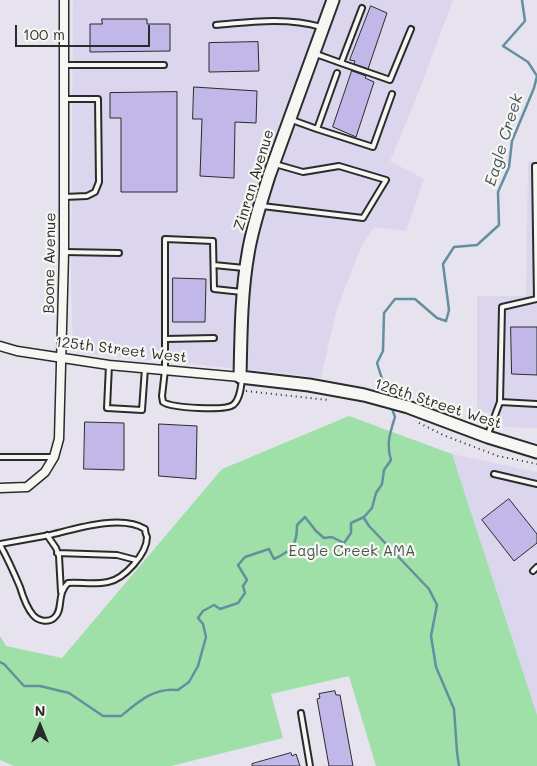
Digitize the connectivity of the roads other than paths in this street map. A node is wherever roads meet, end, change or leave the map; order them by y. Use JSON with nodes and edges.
{"nodes":[{"id":1,"x":64,"y":0,"type":"edge"},
{"id":2,"x":333,"y":0,"type":"edge"},
{"id":3,"x":362,"y":8,"type":"dead end"},
{"id":4,"x":216,"y":25,"type":"dead end"},
{"id":5,"x":323,"y":28,"type":"junction"},
{"id":6,"x":411,"y":29,"type":"dead end"},
{"id":7,"x":314,"y":53,"type":"junction"},
{"id":8,"x":341,"y":63,"type":"junction"},
{"id":9,"x":64,"y":65,"type":"junction"},
{"id":10,"x":164,"y":66,"type":"dead end"},
{"id":11,"x":337,"y":73,"type":"dead end"},
{"id":12,"x":392,"y":94,"type":"dead end"},
{"id":13,"x":64,"y":99,"type":"junction"},
{"id":14,"x":290,"y":119,"type":"junction"},
{"id":15,"x":317,"y":129,"type":"junction"},
{"id":16,"x":273,"y":164,"type":"junction"},
{"id":17,"x":537,"y":166,"type":"edge"},
{"id":18,"x":64,"y":196,"type":"junction"},
{"id":19,"x":260,"y":206,"type":"junction"},
{"id":20,"x":64,"y":252,"type":"junction"},
{"id":21,"x":119,"y":253,"type":"dead end"},
{"id":22,"x":214,"y":265,"type":"junction"},
{"id":23,"x":246,"y":269,"type":"junction"},
{"id":24,"x":244,"y":292,"type":"junction"},
{"id":25,"x":537,"y":299,"type":"edge"},
{"id":26,"x":214,"y":338,"type":"dead end"},
{"id":27,"x":165,"y":339,"type":"junction"},
{"id":28,"x":0,"y":346,"type":"edge"},
{"id":29,"x":62,"y":357,"type":"junction"},
{"id":30,"x":108,"y":365,"type":"junction"},
{"id":31,"x":145,"y":368,"type":"junction"},
{"id":32,"x":165,"y":370,"type":"junction"},
{"id":33,"x":241,"y":377,"type":"junction"},
{"id":34,"x":500,"y":402,"type":"junction"},
{"id":35,"x":537,"y":404,"type":"edge"},
{"id":36,"x":488,"y":436,"type":"junction"},
{"id":37,"x":537,"y":452,"type":"edge"},
{"id":38,"x":0,"y":457,"type":"edge"},
{"id":39,"x":54,"y":457,"type":"junction"},
{"id":40,"x":494,"y":474,"type":"dead end"},
{"id":41,"x":537,"y":484,"type":"edge"},
{"id":42,"x":0,"y":488,"type":"edge"},
{"id":43,"x":47,"y":536,"type":"junction"},
{"id":44,"x":0,"y":545,"type":"edge"},
{"id":45,"x":57,"y":553,"type":"junction"},
{"id":46,"x":136,"y":560,"type":"junction"},
{"id":47,"x":537,"y":567,"type":"edge"},
{"id":48,"x":533,"y":571,"type":"dead end"},
{"id":49,"x":61,"y":592,"type":"junction"},
{"id":50,"x":301,"y":713,"type":"dead end"},
{"id":51,"x":310,"y":766,"type":"edge"}],
"edges":[{"from":1,"to":9,"type":"street","name":"Boone Avenue"},
{"from":2,"to":5,"type":"street","name":"Zinran Avenue"},
{"from":3,"to":8,"type":"lane"},
{"from":4,"to":5,"type":"lane"},
{"from":5,"to":7,"type":"street","name":"Zinran Avenue"},
{"from":6,"to":8,"type":"lane"},
{"from":7,"to":8,"type":"lane"},
{"from":7,"to":14,"type":"street","name":"Zinran Avenue"},
{"from":9,"to":10,"type":"lane"},
{"from":9,"to":13,"type":"street","name":"Boone Avenue"},
{"from":11,"to":15,"type":"lane"},
{"from":12,"to":15,"type":"lane"},
{"from":13,"to":18,"type":"street","name":"Boone Avenue"},
{"from":13,"to":18,"type":"lane"},
{"from":14,"to":15,"type":"lane"},
{"from":14,"to":16,"type":"street","name":"Zinran Avenue"},
{"from":16,"to":19,"type":"street","name":"Zinran Avenue"},
{"from":16,"to":19,"type":"lane"},
{"from":17,"to":25,"type":"lane"},
{"from":18,"to":20,"type":"street","name":"Boone Avenue"},
{"from":19,"to":23,"type":"street","name":"Zinran Avenue"},
{"from":20,"to":21,"type":"lane"},
{"from":20,"to":29,"type":"street","name":"Boone Avenue"},
{"from":22,"to":23,"type":"lane"},
{"from":22,"to":24,"type":"lane"},
{"from":22,"to":27,"type":"lane"},
{"from":23,"to":24,"type":"street","name":"Zinran Avenue"},
{"from":24,"to":33,"type":"street","name":"Zinran Avenue"},
{"from":25,"to":34,"type":"lane"},
{"from":26,"to":27,"type":"lane"},
{"from":27,"to":32,"type":"lane"},
{"from":28,"to":29,"type":"street","name":"125th Street West"},
{"from":29,"to":30,"type":"street","name":"125th Street West"},
{"from":29,"to":39,"type":"street","name":"Boone Avenue"},
{"from":30,"to":31,"type":"street","name":"125th Street West"},
{"from":30,"to":31,"type":"lane"},
{"from":31,"to":32,"type":"street","name":"125th Street West"},
{"from":32,"to":33,"type":"street","name":"125th Street West"},
{"from":32,"to":33,"type":"lane"},
{"from":33,"to":36,"type":"street","name":"126th Street West"},
{"from":34,"to":35,"type":"lane"},
{"from":34,"to":36,"type":"lane"},
{"from":36,"to":37,"type":"street","name":"126th Street West"},
{"from":38,"to":39,"type":"lane"},
{"from":39,"to":42,"type":"street","name":"Boone Avenue"},
{"from":40,"to":41,"type":"lane"},
{"from":43,"to":44,"type":"lane"},
{"from":43,"to":45,"type":"lane"},
{"from":43,"to":46,"type":"lane"},
{"from":44,"to":49,"type":"lane"},
{"from":45,"to":46,"type":"lane"},
{"from":45,"to":49,"type":"lane"},
{"from":46,"to":49,"type":"lane"},
{"from":47,"to":48,"type":"lane"},
{"from":50,"to":51,"type":"lane"}]}
